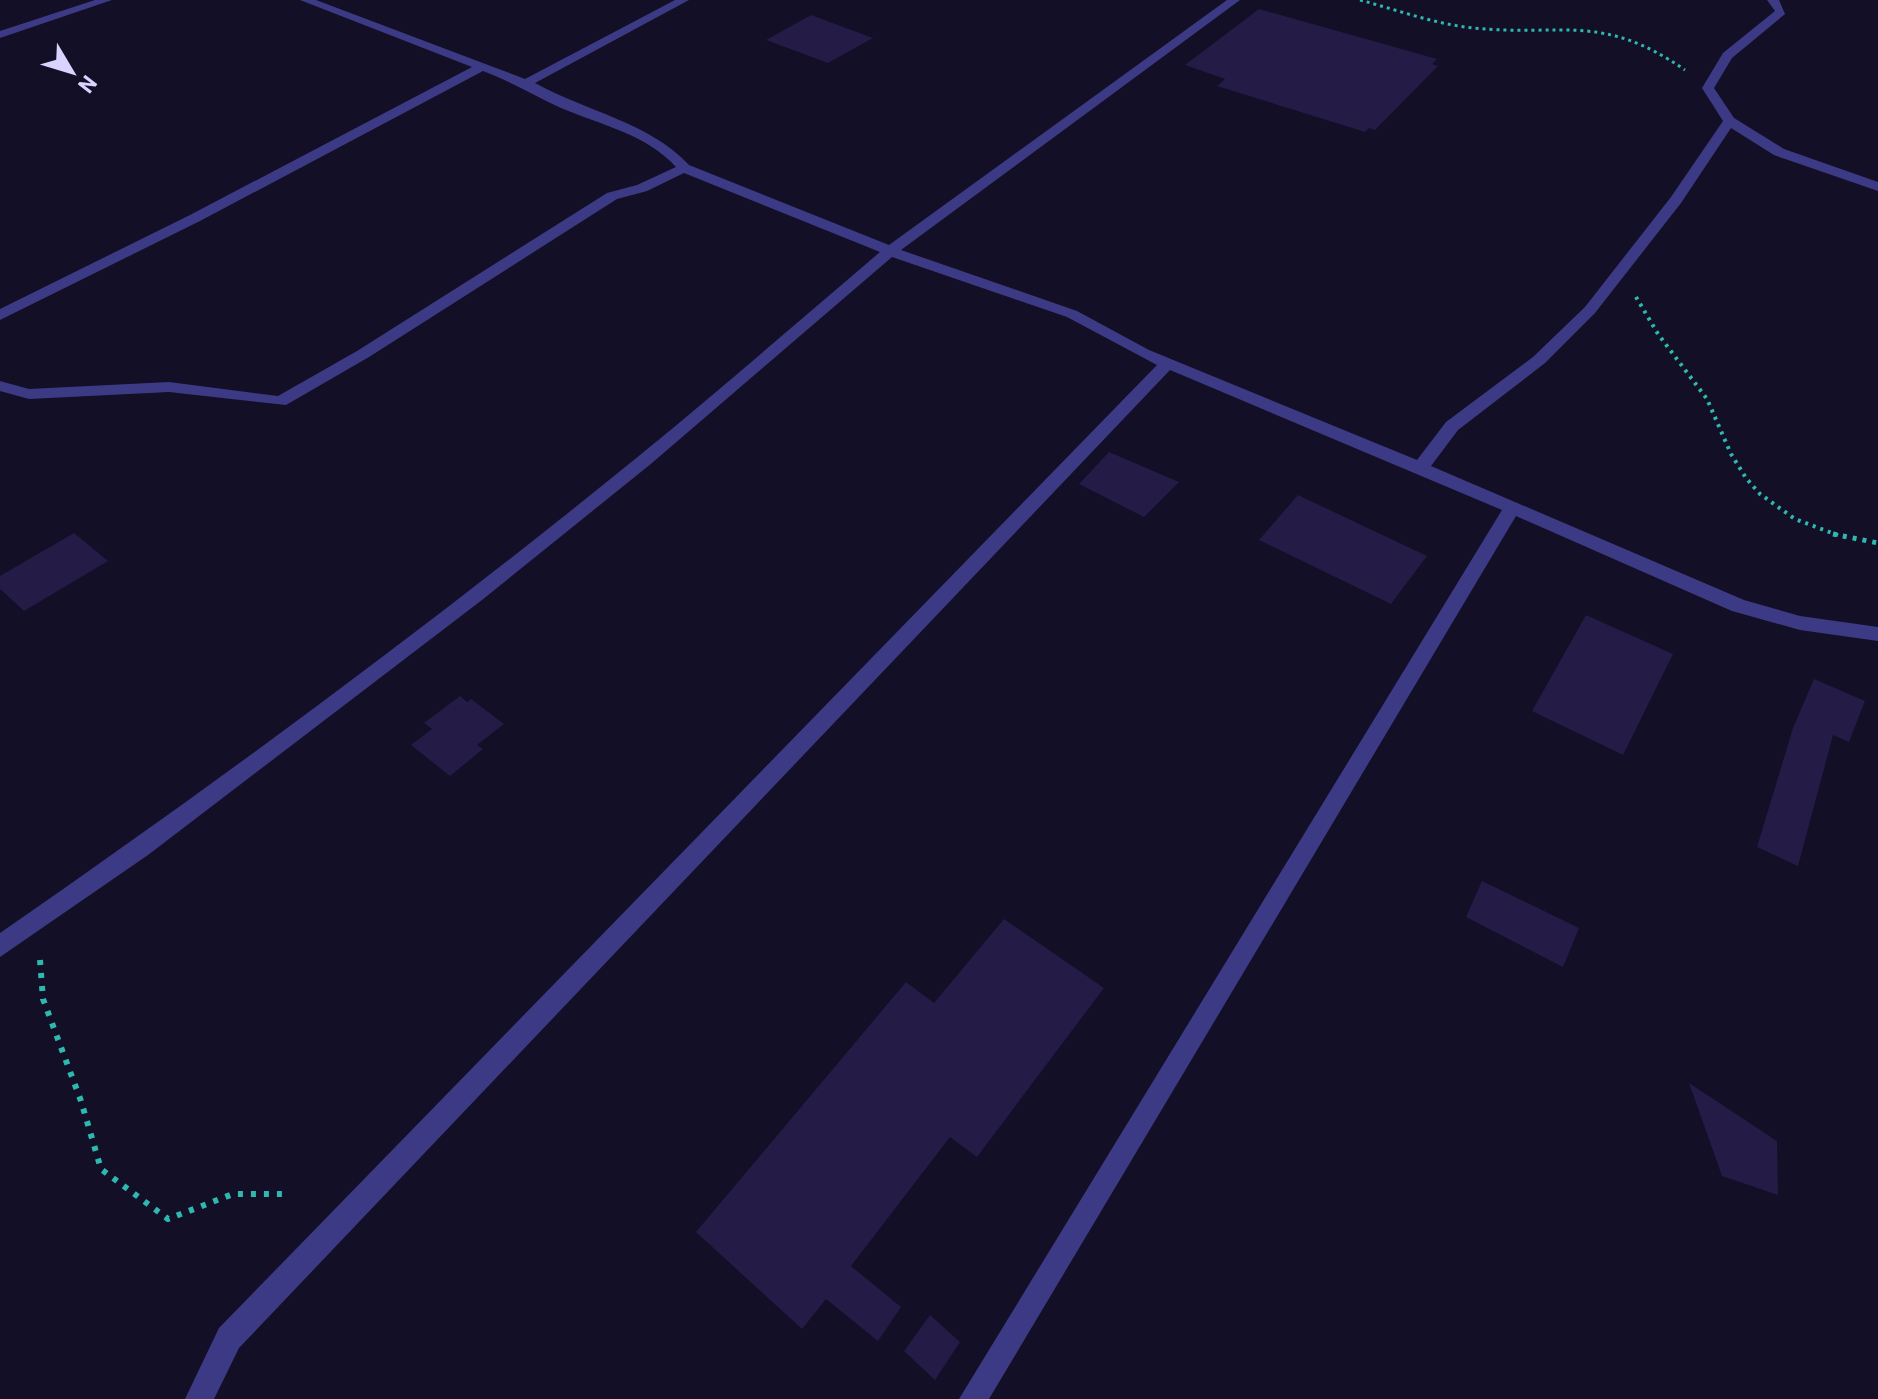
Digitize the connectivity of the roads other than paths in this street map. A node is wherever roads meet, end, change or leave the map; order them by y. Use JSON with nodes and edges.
{"nodes":[{"id":1,"x":106,"y":0,"type":"edge"},
{"id":2,"x":306,"y":0,"type":"edge"},
{"id":3,"x":683,"y":0,"type":"edge"},
{"id":4,"x":1234,"y":0,"type":"edge"},
{"id":5,"x":1773,"y":0,"type":"edge"},
{"id":6,"x":0,"y":35,"type":"edge"},
{"id":7,"x":479,"y":68,"type":"junction"},
{"id":8,"x":526,"y":83,"type":"junction"},
{"id":9,"x":1729,"y":121,"type":"junction"},
{"id":10,"x":684,"y":168,"type":"junction"},
{"id":11,"x":1878,"y":187,"type":"edge"},
{"id":12,"x":890,"y":251,"type":"junction"},
{"id":13,"x":0,"y":315,"type":"edge"},
{"id":14,"x":1168,"y":363,"type":"junction"},
{"id":15,"x":0,"y":386,"type":"edge"},
{"id":16,"x":1420,"y":468,"type":"junction"},
{"id":17,"x":1512,"y":508,"type":"junction"},
{"id":18,"x":1878,"y":634,"type":"edge"},
{"id":19,"x":0,"y":946,"type":"edge"},
{"id":20,"x":199,"y":1399,"type":"edge"},
{"id":21,"x":973,"y":1399,"type":"edge"}],
"edges":[{"from":1,"to":6,"type":"street"},
{"from":2,"to":7,"type":"street"},
{"from":3,"to":8,"type":"street"},
{"from":4,"to":12,"type":"street"},
{"from":5,"to":9,"type":"street"},
{"from":7,"to":8,"type":"street"},
{"from":7,"to":13,"type":"street"},
{"from":8,"to":10,"type":"street"},
{"from":9,"to":11,"type":"street"},
{"from":9,"to":16,"type":"street"},
{"from":10,"to":12,"type":"street"},
{"from":10,"to":15,"type":"street"},
{"from":12,"to":14,"type":"street"},
{"from":12,"to":19,"type":"street"},
{"from":14,"to":16,"type":"street"},
{"from":14,"to":20,"type":"street"},
{"from":16,"to":17,"type":"street"},
{"from":17,"to":18,"type":"street"},
{"from":17,"to":21,"type":"street"}]}
